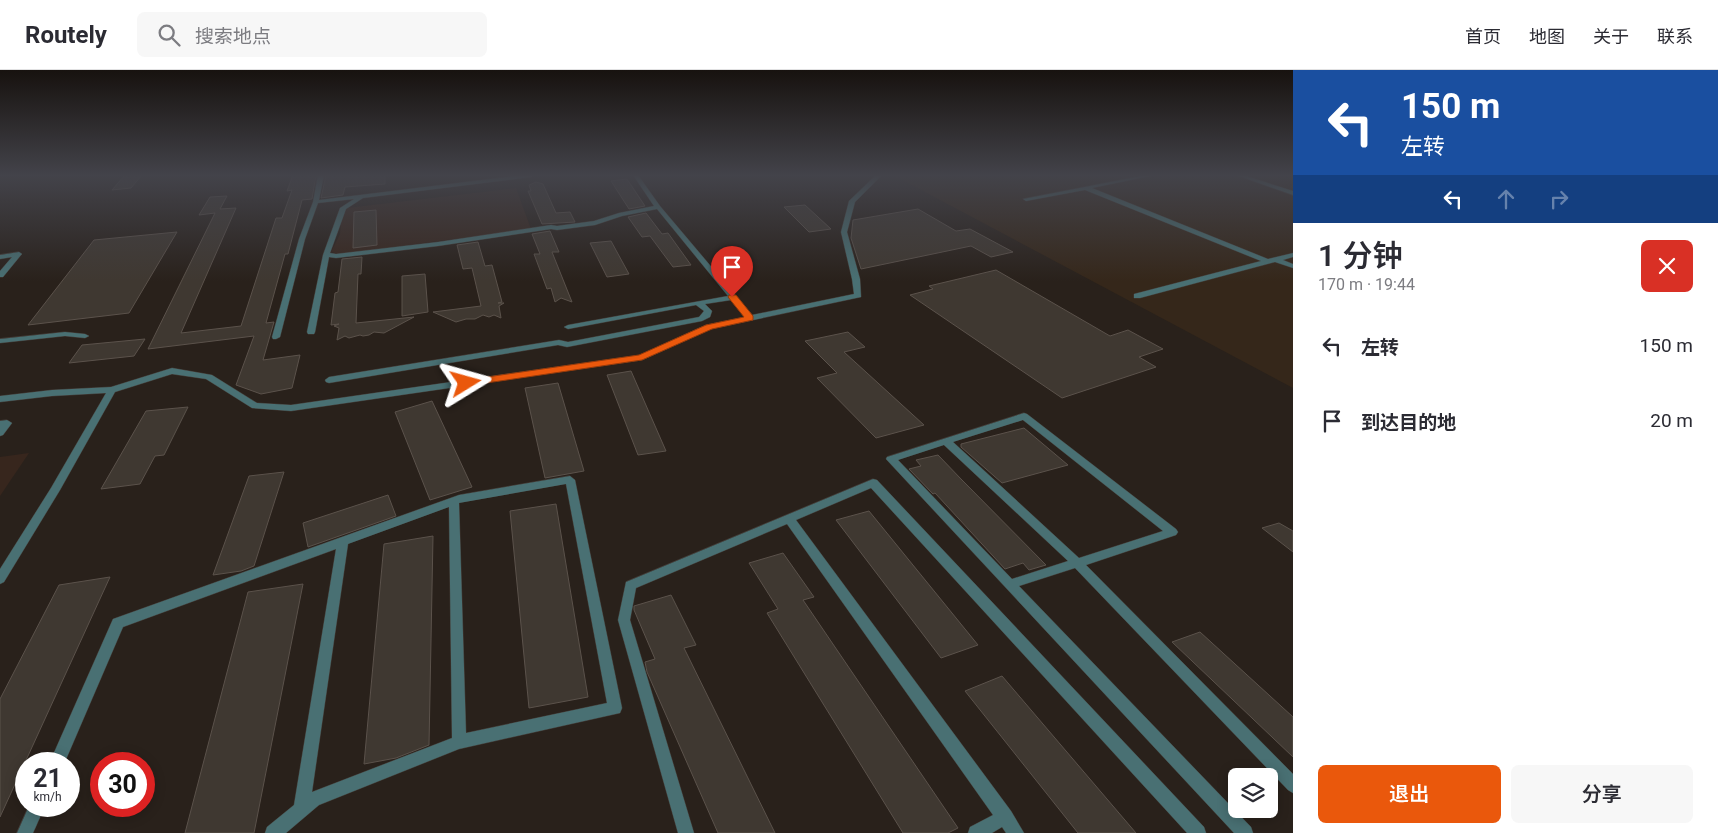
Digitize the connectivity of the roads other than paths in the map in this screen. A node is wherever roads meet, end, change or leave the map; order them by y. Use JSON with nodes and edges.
{"nodes":[{"id":1,"x":313,"y":211,"type":"edge"},
{"id":2,"x":341,"y":211,"type":"edge"},
{"id":3,"x":639,"y":211,"type":"edge"},
{"id":4,"x":661,"y":211,"type":"edge"},
{"id":5,"x":850,"y":211,"type":"edge"},
{"id":6,"x":1142,"y":211,"type":"edge"},
{"id":7,"x":326,"y":254,"type":"junction"},
{"id":8,"x":1293,"y":255,"type":"edge"},
{"id":9,"x":0,"y":258,"type":"edge"},
{"id":10,"x":1277,"y":260,"type":"junction"},
{"id":11,"x":1268,"y":262,"type":"junction"},
{"id":12,"x":1293,"y":266,"type":"edge"},
{"id":13,"x":0,"y":275,"type":"edge"},
{"id":14,"x":1137,"y":296,"type":"dead end"},
{"id":15,"x":732,"y":297,"type":"junction"},
{"id":16,"x":697,"y":303,"type":"junction"},
{"id":17,"x":750,"y":318,"type":"junction"},
{"id":18,"x":568,"y":327,"type":"dead end"},
{"id":19,"x":311,"y":332,"type":"dead end"},
{"id":20,"x":85,"y":336,"type":"dead end"},
{"id":21,"x":276,"y":337,"type":"dead end"},
{"id":22,"x":0,"y":341,"type":"edge"},
{"id":23,"x":329,"y":380,"type":"dead end"},
{"id":24,"x":112,"y":390,"type":"junction"},
{"id":25,"x":0,"y":399,"type":"edge"},
{"id":26,"x":0,"y":424,"type":"edge"},
{"id":27,"x":0,"y":433,"type":"edge"},
{"id":28,"x":946,"y":441,"type":"junction"},
{"id":29,"x":454,"y":502,"type":"junction"},
{"id":30,"x":790,"y":519,"type":"junction"},
{"id":31,"x":343,"y":542,"type":"junction"},
{"id":32,"x":1077,"y":563,"type":"junction"},
{"id":33,"x":0,"y":579,"type":"edge"},
{"id":34,"x":1009,"y":585,"type":"junction"},
{"id":35,"x":458,"y":742,"type":"junction"},
{"id":36,"x":61,"y":752,"type":"edge"},
{"id":37,"x":1293,"y":785,"type":"edge"},
{"id":38,"x":300,"y":810,"type":"junction"},
{"id":39,"x":1004,"y":816,"type":"junction"},
{"id":40,"x":32,"y":817,"type":"edge"},
{"id":41,"x":25,"y":833,"type":"edge"},
{"id":42,"x":273,"y":833,"type":"edge"},
{"id":43,"x":686,"y":833,"type":"edge"},
{"id":44,"x":976,"y":833,"type":"edge"},
{"id":45,"x":1016,"y":833,"type":"edge"},
{"id":46,"x":1198,"y":833,"type":"edge"},
{"id":47,"x":1246,"y":833,"type":"edge"}],
"edges":[{"from":1,"to":21,"type":"street"},
{"from":2,"to":7,"type":"street"},
{"from":3,"to":7,"type":"street"},
{"from":4,"to":15,"type":"street"},
{"from":5,"to":17,"type":"street"},
{"from":6,"to":11,"type":"street"},
{"from":7,"to":19,"type":"street"},
{"from":8,"to":10,"type":"street"},
{"from":9,"to":13,"type":"street"},
{"from":10,"to":11,"type":"street"},
{"from":10,"to":12,"type":"street"},
{"from":11,"to":14,"type":"street"},
{"from":15,"to":16,"type":"street"},
{"from":15,"to":17,"type":"street"},
{"from":16,"to":18,"type":"street"},
{"from":16,"to":23,"type":"street"},
{"from":17,"to":24,"type":"street"},
{"from":20,"to":22,"type":"street"},
{"from":24,"to":25,"type":"street"},
{"from":24,"to":33,"type":"street"},
{"from":26,"to":27,"type":"street"},
{"from":28,"to":32,"type":"street"},
{"from":28,"to":32,"type":"street"},
{"from":28,"to":34,"type":"street"},
{"from":29,"to":31,"type":"street"},
{"from":29,"to":35,"type":"street"},
{"from":29,"to":35,"type":"street"},
{"from":30,"to":39,"type":"street"},
{"from":30,"to":43,"type":"street"},
{"from":30,"to":46,"type":"street"},
{"from":31,"to":36,"type":"street"},
{"from":31,"to":38,"type":"street"},
{"from":32,"to":34,"type":"street"},
{"from":32,"to":37,"type":"street"},
{"from":34,"to":47,"type":"street"},
{"from":35,"to":38,"type":"street"},
{"from":38,"to":42,"type":"street"},
{"from":39,"to":44,"type":"street"},
{"from":39,"to":45,"type":"street"},
{"from":40,"to":41,"type":"street"}]}
